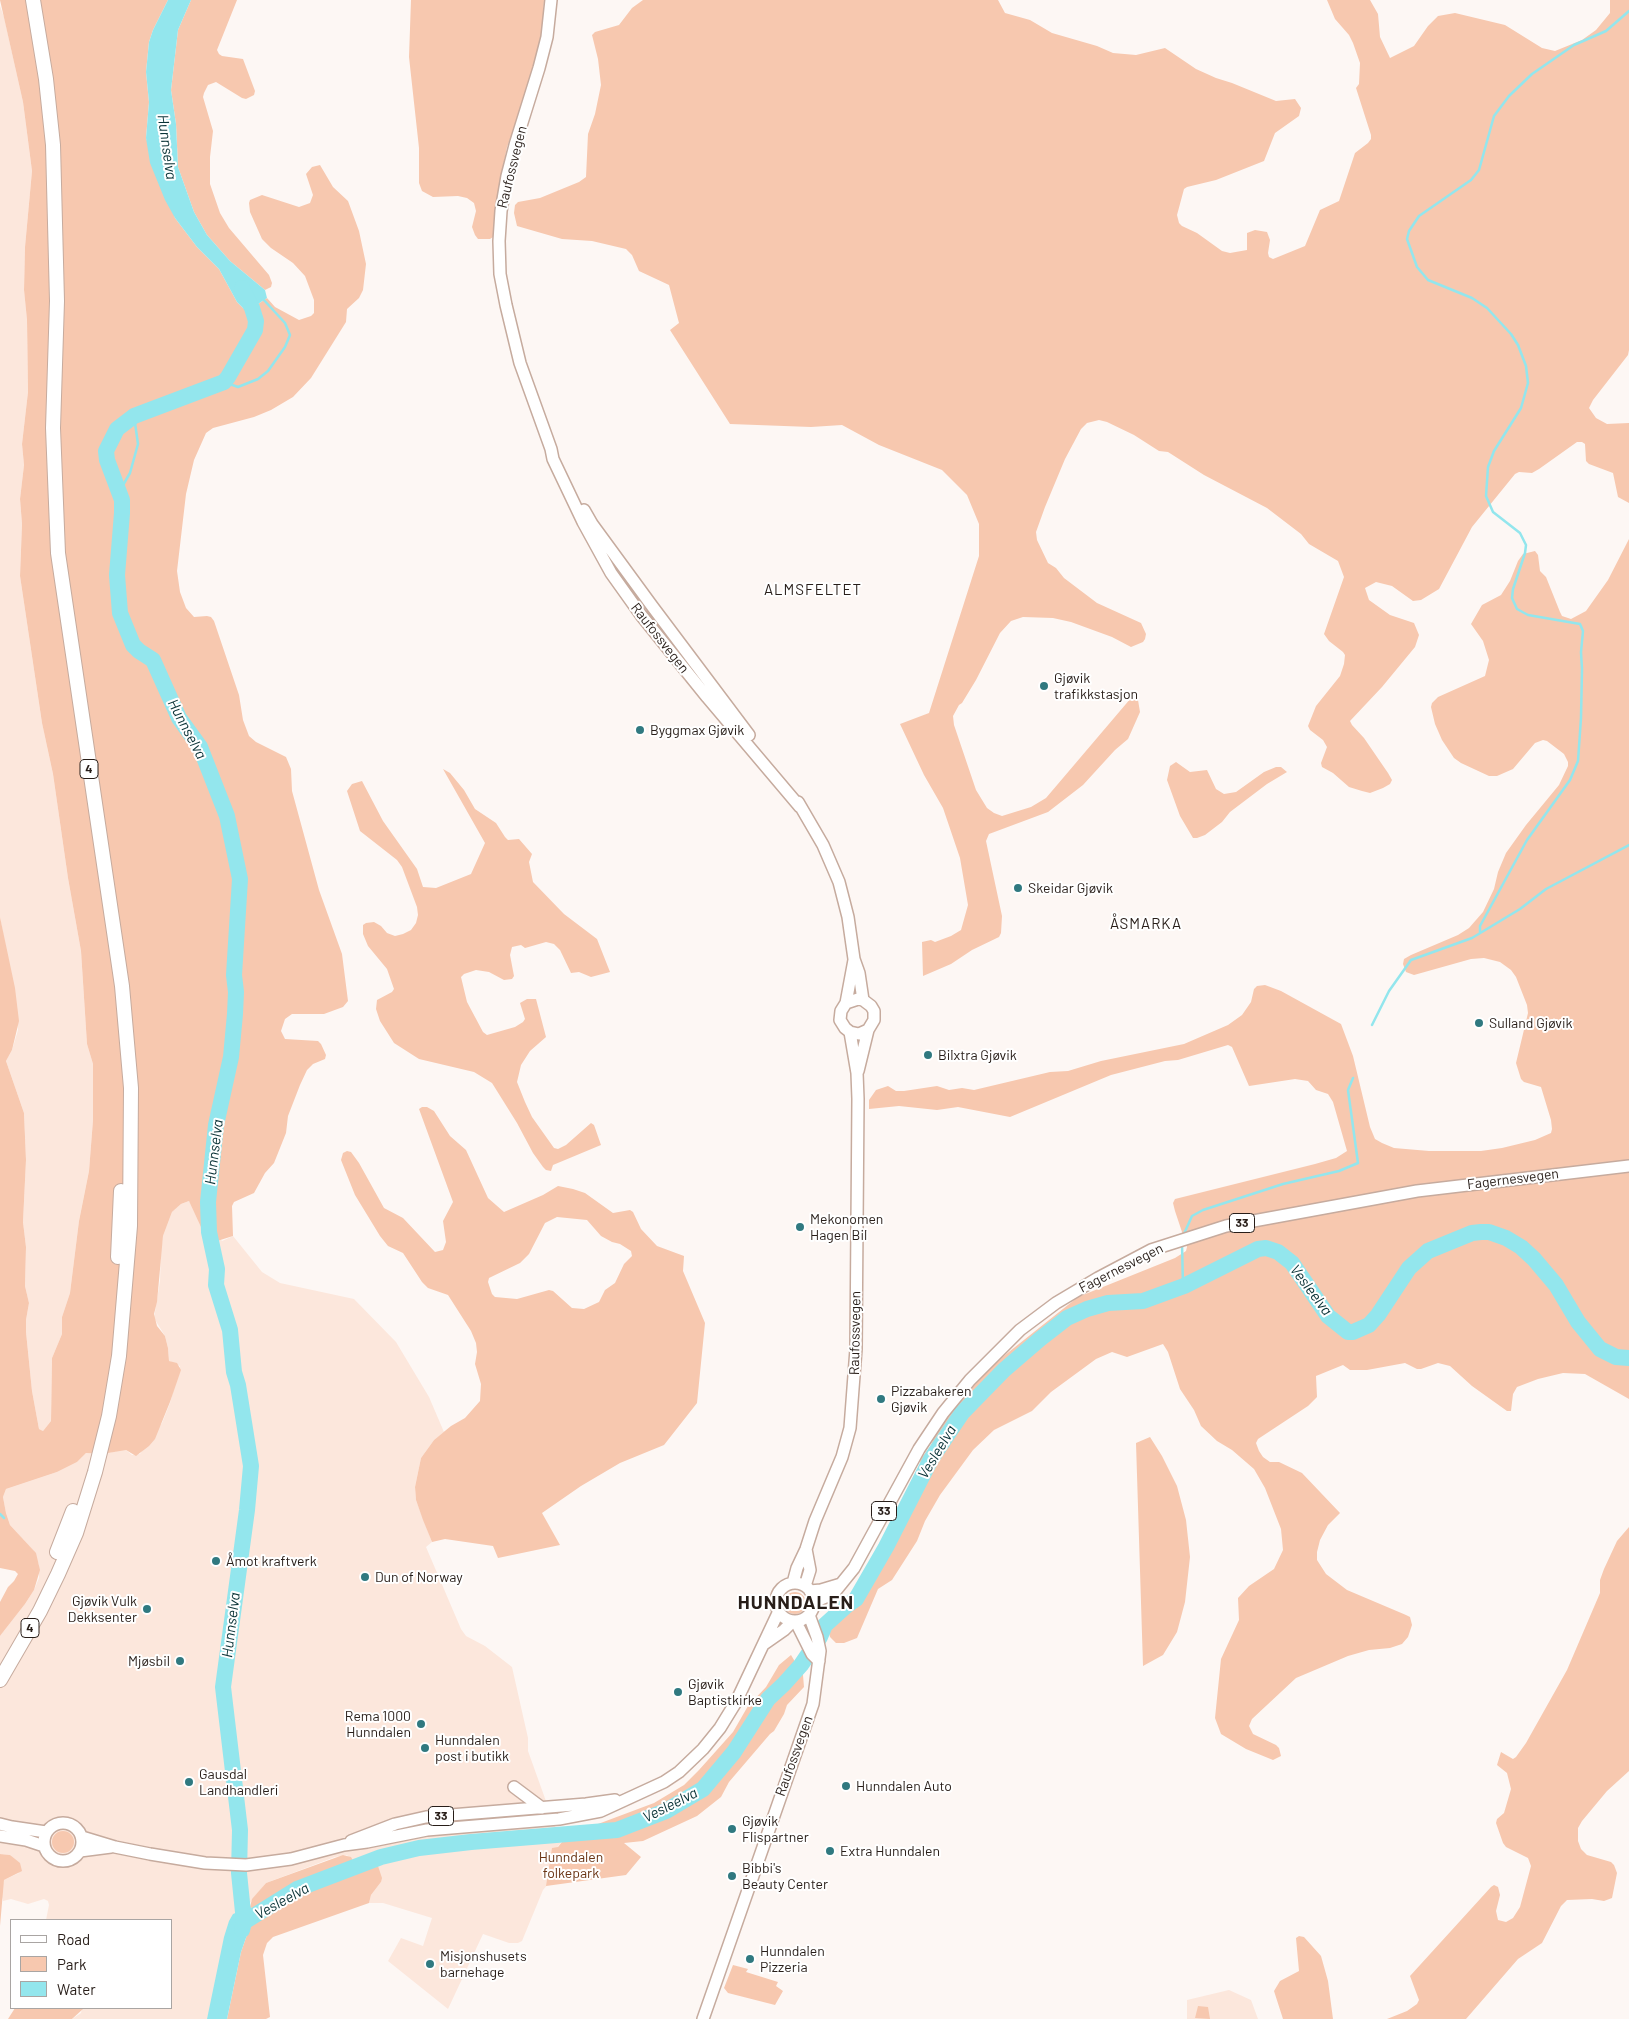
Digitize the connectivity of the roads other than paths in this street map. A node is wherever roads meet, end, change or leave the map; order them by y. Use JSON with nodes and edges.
{"nodes":[{"id":1,"x":25,"y":0,"type":"edge"},
{"id":2,"x":34,"y":0,"type":"edge"},
{"id":3,"x":552,"y":0,"type":"edge"},
{"id":4,"x":854,"y":958,"type":"junction"},
{"id":5,"x":863,"y":1000,"type":"junction"},
{"id":6,"x":846,"y":1004,"type":"junction"},
{"id":7,"x":868,"y":1030,"type":"junction"},
{"id":8,"x":850,"y":1032,"type":"junction"},
{"id":9,"x":857,"y":1073,"type":"junction"},
{"id":10,"x":1629,"y":1166,"type":"edge"},
{"id":11,"x":72,"y":1530,"type":"junction"},
{"id":12,"x":806,"y":1549,"type":"junction"},
{"id":13,"x":54,"y":1572,"type":"junction"},
{"id":14,"x":793,"y":1583,"type":"junction"},
{"id":15,"x":841,"y":1584,"type":"junction"},
{"id":16,"x":808,"y":1588,"type":"junction"},
{"id":17,"x":814,"y":1602,"type":"junction"},
{"id":18,"x":778,"y":1613,"type":"junction"},
{"id":19,"x":809,"y":1615,"type":"junction"},
{"id":20,"x":794,"y":1622,"type":"junction"},
{"id":21,"x":764,"y":1644,"type":"junction"},
{"id":22,"x":819,"y":1661,"type":"junction"},
{"id":23,"x":0,"y":1663,"type":"edge"},
{"id":24,"x":0,"y":1680,"type":"edge"},
{"id":25,"x":514,"y":1787,"type":"dead end"},
{"id":26,"x":637,"y":1796,"type":"junction"},
{"id":27,"x":542,"y":1808,"type":"junction"},
{"id":28,"x":0,"y":1824,"type":"edge"},
{"id":29,"x":46,"y":1832,"type":"junction"},
{"id":30,"x":0,"y":1836,"type":"edge"},
{"id":31,"x":82,"y":1837,"type":"junction"},
{"id":32,"x":344,"y":1845,"type":"junction"},
{"id":33,"x":44,"y":1846,"type":"junction"},
{"id":34,"x":115,"y":1847,"type":"junction"},
{"id":35,"x":80,"y":1850,"type":"junction"},
{"id":36,"x":703,"y":2019,"type":"edge"}],
"edges":[{"from":1,"to":11,"type":"highway","number":"4"},
{"from":2,"to":11,"type":"highway","number":"4"},
{"from":3,"to":4,"type":"main road","name":"Raufossvegen"},
{"from":4,"to":5,"type":"main road","name":"Raufossvegen"},
{"from":4,"to":6,"type":"main road","name":"Raufossvegen"},
{"from":5,"to":6,"type":"main road"},
{"from":5,"to":7,"type":"main road","name":"Raufossvegen"},
{"from":6,"to":8,"type":"main road","name":"Raufossvegen"},
{"from":7,"to":8,"type":"main road"},
{"from":7,"to":9,"type":"main road","name":"Raufossvegen"},
{"from":8,"to":9,"type":"main road","name":"Raufossvegen"},
{"from":9,"to":12,"type":"main road","name":"Raufossvegen"},
{"from":10,"to":15,"type":"main road","name":"Fagernesvegen","number":"33"},
{"from":11,"to":13,"type":"highway","number":"4"},
{"from":12,"to":14,"type":"main road","name":"Raufossvegen"},
{"from":12,"to":16,"type":"main road"},
{"from":13,"to":23,"type":"highway","number":"4"},
{"from":13,"to":24,"type":"highway","number":"4"},
{"from":14,"to":16,"type":"main road"},
{"from":14,"to":18,"type":"main road","number":"33"},
{"from":15,"to":16,"type":"main road"},
{"from":15,"to":17,"type":"main road","name":"Fagernesvegen","number":"33"},
{"from":16,"to":17,"type":"main road"},
{"from":17,"to":19,"type":"main road"},
{"from":18,"to":20,"type":"main road"},
{"from":18,"to":21,"type":"main road","number":"33"},
{"from":19,"to":20,"type":"main road","number":"33"},
{"from":19,"to":22,"type":"main road","name":"Raufossvegen"},
{"from":20,"to":21,"type":"main road","number":"33"},
{"from":20,"to":22,"type":"main road"},
{"from":21,"to":26,"type":"main road","number":"33"},
{"from":22,"to":36,"type":"main road","name":"Raufossvegen"},
{"from":25,"to":27,"type":"main road"},
{"from":26,"to":27,"type":"main road","number":"33"},
{"from":26,"to":32,"type":"main road","number":"33"},
{"from":27,"to":32,"type":"main road","number":"33"},
{"from":28,"to":29,"type":"main road","number":"33"},
{"from":29,"to":31,"type":"main road","number":"33"},
{"from":29,"to":33,"type":"main road"},
{"from":30,"to":33,"type":"main road","number":"33"},
{"from":31,"to":34,"type":"main road","number":"33"},
{"from":31,"to":35,"type":"main road"},
{"from":32,"to":34,"type":"main road","number":"33"},
{"from":33,"to":35,"type":"main road","number":"33"},
{"from":34,"to":35,"type":"main road","number":"33"}]}
